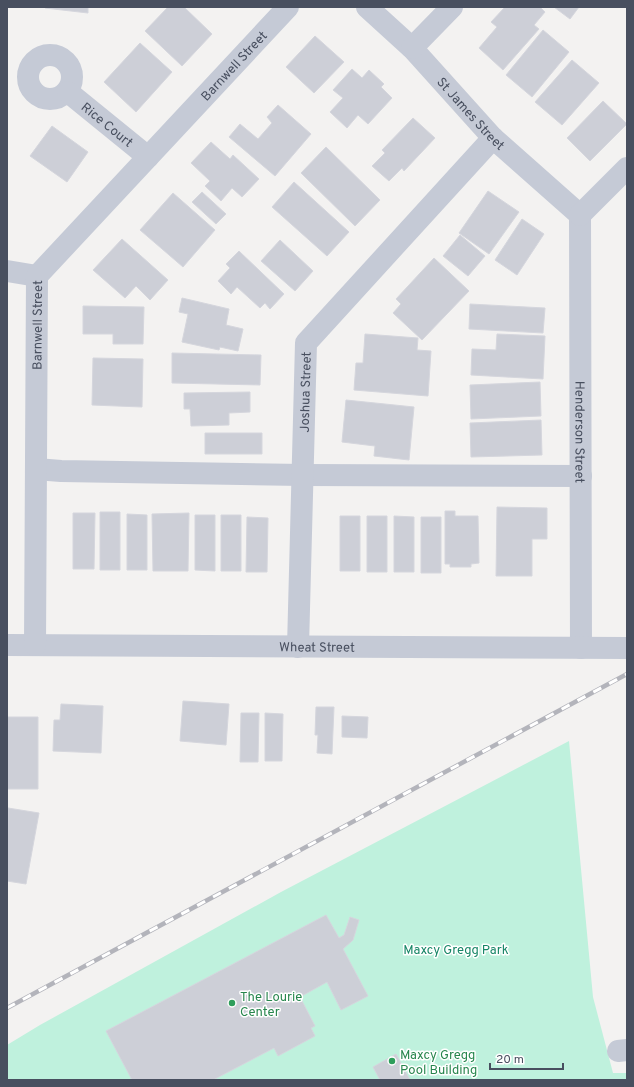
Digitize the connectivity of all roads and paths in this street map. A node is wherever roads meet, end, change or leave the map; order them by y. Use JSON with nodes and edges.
{"nodes":[{"id":1,"x":288,"y":7,"type":"edge"},
{"id":2,"x":367,"y":7,"type":"edge"},
{"id":3,"x":452,"y":7,"type":"edge"},
{"id":4,"x":412,"y":48,"type":"junction"},
{"id":5,"x":68,"y":92,"type":"dead end"},
{"id":6,"x":492,"y":138,"type":"junction"},
{"id":7,"x":148,"y":157,"type":"junction"},
{"id":8,"x":627,"y":168,"type":"edge"},
{"id":9,"x":580,"y":215,"type":"junction"},
{"id":10,"x":7,"y":271,"type":"edge"},
{"id":11,"x":37,"y":276,"type":"junction"},
{"id":12,"x":36,"y":469,"type":"junction"},
{"id":13,"x":303,"y":475,"type":"junction"},
{"id":14,"x":581,"y":476,"type":"junction"},
{"id":15,"x":7,"y":645,"type":"edge"},
{"id":16,"x":35,"y":645,"type":"junction"},
{"id":17,"x":298,"y":647,"type":"junction"},
{"id":18,"x":581,"y":648,"type":"junction"},
{"id":19,"x":627,"y":648,"type":"edge"}],
"edges":[{"from":1,"to":7,"type":"street","name":"Barnwell Street"},
{"from":2,"to":4,"type":"street","name":"St James Street"},
{"from":3,"to":4,"type":"street"},
{"from":4,"to":6,"type":"street","name":"St James Street"},
{"from":5,"to":7,"type":"street","name":"Rice Court"},
{"from":6,"to":9,"type":"street","name":"St James Street"},
{"from":6,"to":13,"type":"street","name":"Joshua Street"},
{"from":7,"to":11,"type":"street","name":"Barnwell Street"},
{"from":8,"to":9,"type":"street"},
{"from":9,"to":14,"type":"street","name":"Henderson Street"},
{"from":10,"to":11,"type":"street"},
{"from":11,"to":12,"type":"street","name":"Barnwell Street"},
{"from":12,"to":13,"type":"street"},
{"from":12,"to":16,"type":"street","name":"Barnwell Street"},
{"from":13,"to":14,"type":"street"},
{"from":13,"to":17,"type":"street","name":"Joshua Street"},
{"from":14,"to":18,"type":"street","name":"Henderson Street"},
{"from":15,"to":16,"type":"street","name":"Wheat Street"},
{"from":16,"to":17,"type":"street","name":"Wheat Street"},
{"from":17,"to":18,"type":"street","name":"Wheat Street"},
{"from":18,"to":19,"type":"street","name":"Wheat Street"}]}
